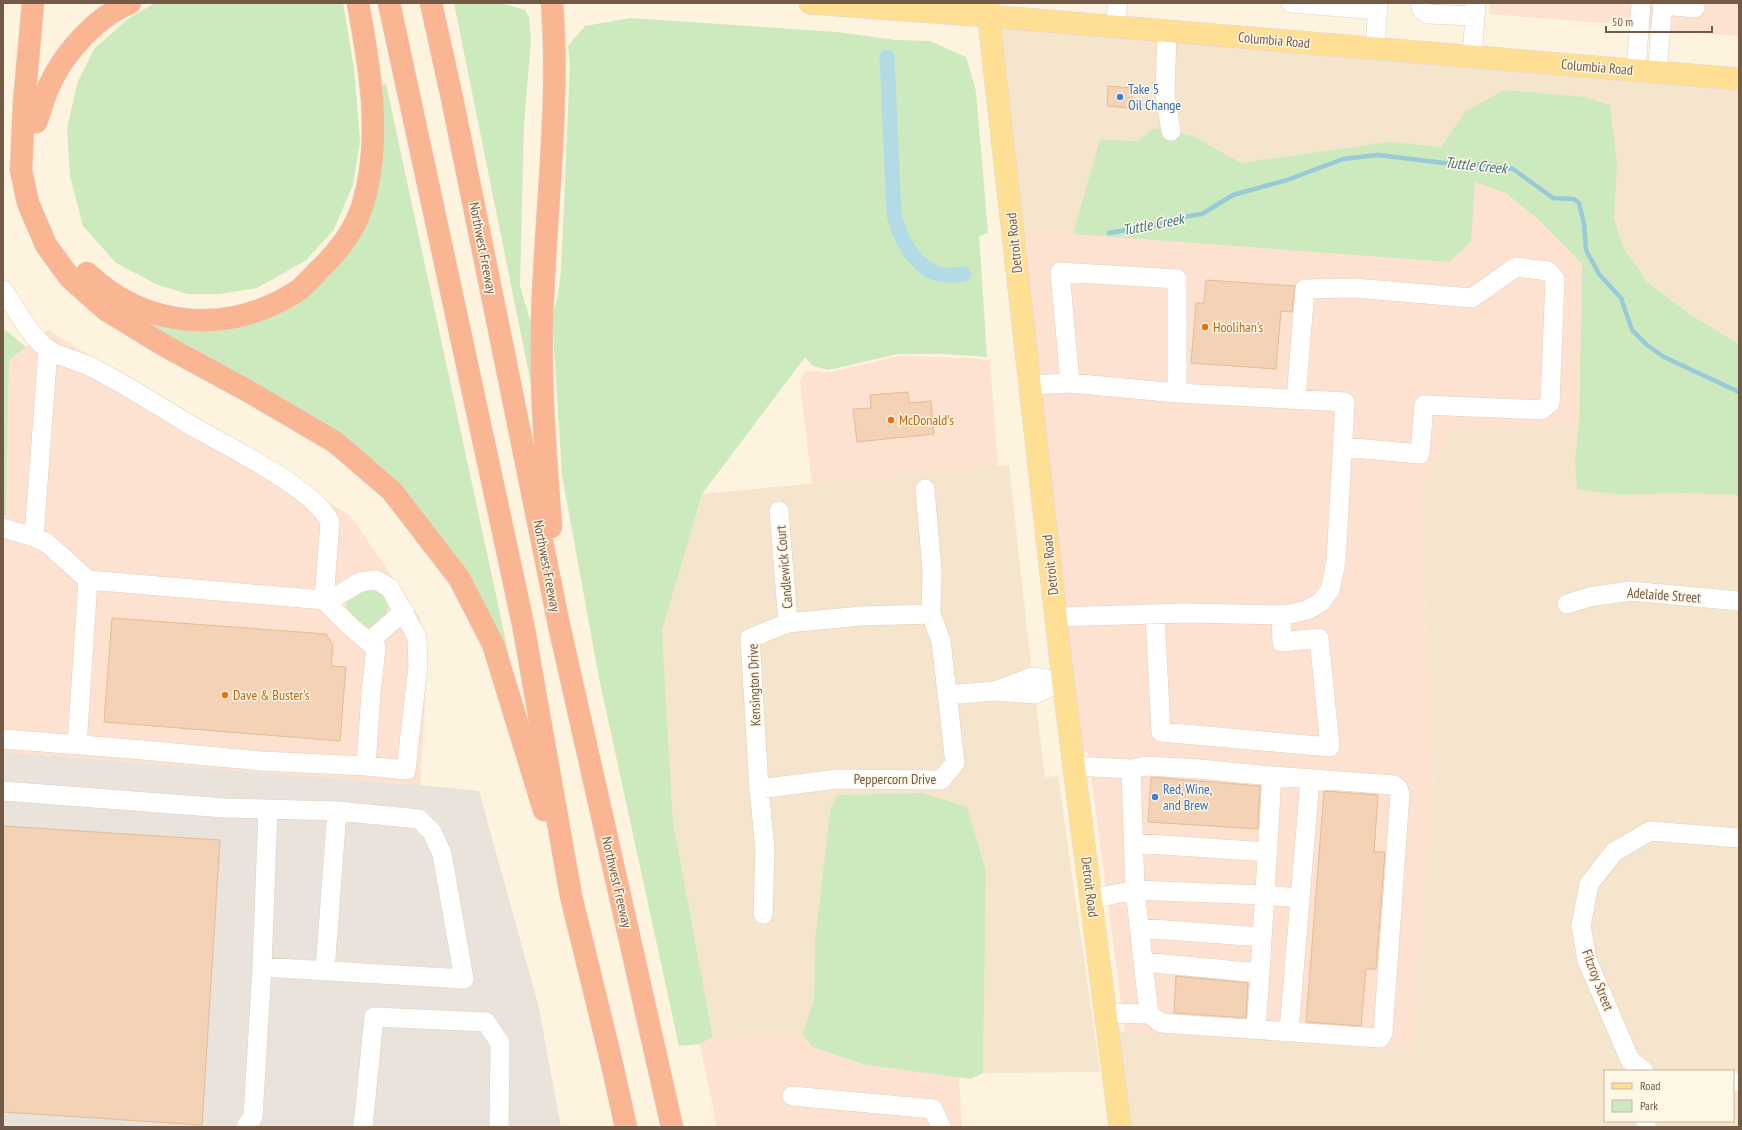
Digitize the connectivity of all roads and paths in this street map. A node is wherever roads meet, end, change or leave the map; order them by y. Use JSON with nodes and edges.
{"nodes":[{"id":1,"x":33,"y":3,"type":"edge"},
{"id":2,"x":47,"y":3,"type":"edge"},
{"id":3,"x":130,"y":3,"type":"edge"},
{"id":4,"x":358,"y":3,"type":"edge"},
{"id":5,"x":389,"y":3,"type":"edge"},
{"id":6,"x":431,"y":3,"type":"edge"},
{"id":7,"x":552,"y":3,"type":"edge"},
{"id":8,"x":810,"y":3,"type":"edge"},
{"id":9,"x":1118,"y":3,"type":"edge"},
{"id":10,"x":1291,"y":3,"type":"edge"},
{"id":11,"x":1420,"y":3,"type":"edge"},
{"id":12,"x":1642,"y":3,"type":"edge"},
{"id":13,"x":1662,"y":4,"type":"edge"},
{"id":14,"x":1378,"y":7,"type":"edge"},
{"id":15,"x":1695,"y":8,"type":"dead end"},
{"id":16,"x":1476,"y":9,"type":"edge"},
{"id":17,"x":988,"y":10,"type":"edge"},
{"id":18,"x":1115,"y":27,"type":"junction"},
{"id":19,"x":1167,"y":31,"type":"junction"},
{"id":20,"x":1375,"y":48,"type":"junction"},
{"id":21,"x":1472,"y":57,"type":"junction"},
{"id":22,"x":1646,"y":71,"type":"junction"},
{"id":23,"x":1739,"y":79,"type":"edge"},
{"id":24,"x":36,"y":122,"type":"junction"},
{"id":25,"x":1171,"y":131,"type":"dead end"},
{"id":26,"x":3,"y":290,"type":"edge"},
{"id":27,"x":48,"y":349,"type":"junction"},
{"id":28,"x":1070,"y":383,"type":"junction"},
{"id":29,"x":1030,"y":385,"type":"junction"},
{"id":30,"x":1176,"y":393,"type":"junction"},
{"id":31,"x":1296,"y":399,"type":"junction"},
{"id":32,"x":1343,"y":448,"type":"junction"},
{"id":33,"x":925,"y":489,"type":"dead end"},
{"id":34,"x":779,"y":511,"type":"dead end"},
{"id":35,"x":3,"y":528,"type":"edge"},
{"id":36,"x":34,"y":536,"type":"junction"},
{"id":37,"x":88,"y":580,"type":"junction"},
{"id":38,"x":324,"y":600,"type":"junction"},
{"id":39,"x":1739,"y":601,"type":"edge"},
{"id":40,"x":1567,"y":604,"type":"dead end"},
{"id":41,"x":404,"y":611,"type":"junction"},
{"id":42,"x":931,"y":614,"type":"junction"},
{"id":43,"x":1155,"y":614,"type":"junction"},
{"id":44,"x":1281,"y":614,"type":"junction"},
{"id":45,"x":1056,"y":617,"type":"junction"},
{"id":46,"x":788,"y":623,"type":"junction"},
{"id":47,"x":559,"y":625,"type":"junction"},
{"id":48,"x":369,"y":642,"type":"junction"},
{"id":49,"x":1063,"y":681,"type":"junction"},
{"id":50,"x":948,"y":695,"type":"junction"},
{"id":51,"x":3,"y":739,"type":"edge"},
{"id":52,"x":77,"y":745,"type":"junction"},
{"id":53,"x":366,"y":766,"type":"junction"},
{"id":54,"x":1074,"y":766,"type":"junction"},
{"id":55,"x":1131,"y":769,"type":"junction"},
{"id":56,"x":1272,"y":776,"type":"junction"},
{"id":57,"x":1310,"y":779,"type":"junction"},
{"id":58,"x":759,"y":789,"type":"junction"},
{"id":59,"x":3,"y":791,"type":"edge"},
{"id":60,"x":268,"y":809,"type":"junction"},
{"id":61,"x":337,"y":811,"type":"junction"},
{"id":62,"x":1739,"y":838,"type":"edge"},
{"id":63,"x":1133,"y":843,"type":"junction"},
{"id":64,"x":1268,"y":852,"type":"junction"},
{"id":65,"x":1135,"y":890,"type":"junction"},
{"id":66,"x":1264,"y":895,"type":"junction"},
{"id":67,"x":571,"y":896,"type":"junction"},
{"id":68,"x":1299,"y":898,"type":"junction"},
{"id":69,"x":1091,"y":899,"type":"junction"},
{"id":70,"x":763,"y":914,"type":"dead end"},
{"id":71,"x":1139,"y":928,"type":"junction"},
{"id":72,"x":1262,"y":937,"type":"junction"},
{"id":73,"x":1143,"y":962,"type":"junction"},
{"id":74,"x":262,"y":967,"type":"junction"},
{"id":75,"x":325,"y":970,"type":"junction"},
{"id":76,"x":1260,"y":973,"type":"junction"},
{"id":77,"x":1106,"y":1013,"type":"junction"},
{"id":78,"x":1149,"y":1014,"type":"junction"},
{"id":79,"x":1256,"y":1029,"type":"junction"},
{"id":80,"x":1289,"y":1031,"type":"junction"},
{"id":81,"x":1643,"y":1070,"type":"edge"},
{"id":82,"x":792,"y":1096,"type":"dead end"},
{"id":83,"x":246,"y":1127,"type":"edge"},
{"id":84,"x":363,"y":1127,"type":"edge"},
{"id":85,"x":499,"y":1127,"type":"edge"},
{"id":86,"x":626,"y":1127,"type":"edge"},
{"id":87,"x":672,"y":1127,"type":"edge"},
{"id":88,"x":941,"y":1127,"type":"edge"},
{"id":89,"x":1120,"y":1127,"type":"edge"}],
"edges":[{"from":1,"to":67,"type":"highway"},
{"from":2,"to":24,"type":"highway"},
{"from":3,"to":24,"type":"highway"},
{"from":4,"to":24,"type":"highway"},
{"from":5,"to":67,"type":"highway"},
{"from":6,"to":47,"type":"highway","name":"Northwest Freeway"},
{"from":7,"to":47,"type":"highway"},
{"from":8,"to":17,"type":"main road","name":"Columbia Road"},
{"from":9,"to":18,"type":"street"},
{"from":10,"to":14,"type":"street"},
{"from":11,"to":16,"type":"street"},
{"from":12,"to":22,"type":"street"},
{"from":13,"to":15,"type":"street"},
{"from":13,"to":22,"type":"street"},
{"from":14,"to":20,"type":"street"},
{"from":16,"to":21,"type":"street"},
{"from":17,"to":18,"type":"main road","name":"Columbia Road"},
{"from":17,"to":29,"type":"main road","name":"Detroit Road"},
{"from":18,"to":19,"type":"main road","name":"Columbia Road"},
{"from":19,"to":20,"type":"main road","name":"Columbia Road"},
{"from":19,"to":25,"type":"street"},
{"from":20,"to":21,"type":"main road","name":"Columbia Road"},
{"from":21,"to":22,"type":"main road","name":"Columbia Road"},
{"from":22,"to":23,"type":"main road","name":"Columbia Road"},
{"from":26,"to":27,"type":"street"},
{"from":27,"to":36,"type":"street"},
{"from":27,"to":38,"type":"street"},
{"from":28,"to":29,"type":"street"},
{"from":28,"to":30,"type":"street"},
{"from":28,"to":30,"type":"street"},
{"from":29,"to":45,"type":"main road","name":"Detroit Road"},
{"from":30,"to":31,"type":"street"},
{"from":31,"to":32,"type":"street"},
{"from":31,"to":32,"type":"street"},
{"from":32,"to":44,"type":"street"},
{"from":33,"to":42,"type":"street","name":"Peppercorn Drive"},
{"from":34,"to":46,"type":"street","name":"Candlewick Court"},
{"from":35,"to":36,"type":"street"},
{"from":36,"to":37,"type":"street"},
{"from":37,"to":38,"type":"street"},
{"from":37,"to":52,"type":"street"},
{"from":38,"to":41,"type":"street"},
{"from":38,"to":48,"type":"street"},
{"from":39,"to":40,"type":"street","name":"Adelaide Street"},
{"from":41,"to":48,"type":"street"},
{"from":41,"to":53,"type":"street"},
{"from":42,"to":46,"type":"street","name":"Kensington Drive"},
{"from":42,"to":50,"type":"street","name":"Peppercorn Drive"},
{"from":43,"to":44,"type":"street"},
{"from":43,"to":44,"type":"street"},
{"from":43,"to":45,"type":"street"},
{"from":45,"to":49,"type":"main road","name":"Detroit Road"},
{"from":46,"to":58,"type":"street","name":"Kensington Drive"},
{"from":47,"to":87,"type":"highway","name":"Northwest Freeway"},
{"from":48,"to":53,"type":"street"},
{"from":49,"to":50,"type":"street"},
{"from":49,"to":54,"type":"main road","name":"Detroit Road"},
{"from":50,"to":58,"type":"street","name":"Peppercorn Drive"},
{"from":51,"to":52,"type":"street"},
{"from":52,"to":53,"type":"street"},
{"from":54,"to":55,"type":"street"},
{"from":54,"to":69,"type":"main road","name":"Detroit Road"},
{"from":55,"to":56,"type":"street"},
{"from":55,"to":63,"type":"street"},
{"from":56,"to":57,"type":"street"},
{"from":56,"to":64,"type":"street"},
{"from":57,"to":68,"type":"street"},
{"from":57,"to":80,"type":"street"},
{"from":58,"to":70,"type":"street","name":"Kensington Drive"},
{"from":59,"to":60,"type":"street"},
{"from":60,"to":61,"type":"street"},
{"from":60,"to":74,"type":"street"},
{"from":61,"to":75,"type":"street"},
{"from":61,"to":75,"type":"street"},
{"from":62,"to":81,"type":"street","name":"Fitzroy Street"},
{"from":63,"to":64,"type":"street"},
{"from":63,"to":65,"type":"street"},
{"from":64,"to":66,"type":"street"},
{"from":65,"to":66,"type":"street"},
{"from":65,"to":69,"type":"street"},
{"from":65,"to":71,"type":"street"},
{"from":66,"to":68,"type":"street"},
{"from":66,"to":72,"type":"street"},
{"from":67,"to":86,"type":"highway"},
{"from":68,"to":80,"type":"street"},
{"from":69,"to":77,"type":"main road","name":"Detroit Road"},
{"from":71,"to":72,"type":"street"},
{"from":71,"to":73,"type":"street"},
{"from":72,"to":76,"type":"street"},
{"from":73,"to":76,"type":"street"},
{"from":73,"to":78,"type":"street"},
{"from":74,"to":75,"type":"street"},
{"from":74,"to":83,"type":"street"},
{"from":76,"to":79,"type":"street"},
{"from":77,"to":78,"type":"street"},
{"from":77,"to":89,"type":"main road","name":"Detroit Road"},
{"from":78,"to":79,"type":"street"},
{"from":79,"to":80,"type":"street"},
{"from":82,"to":88,"type":"street"},
{"from":84,"to":85,"type":"street"}]}
